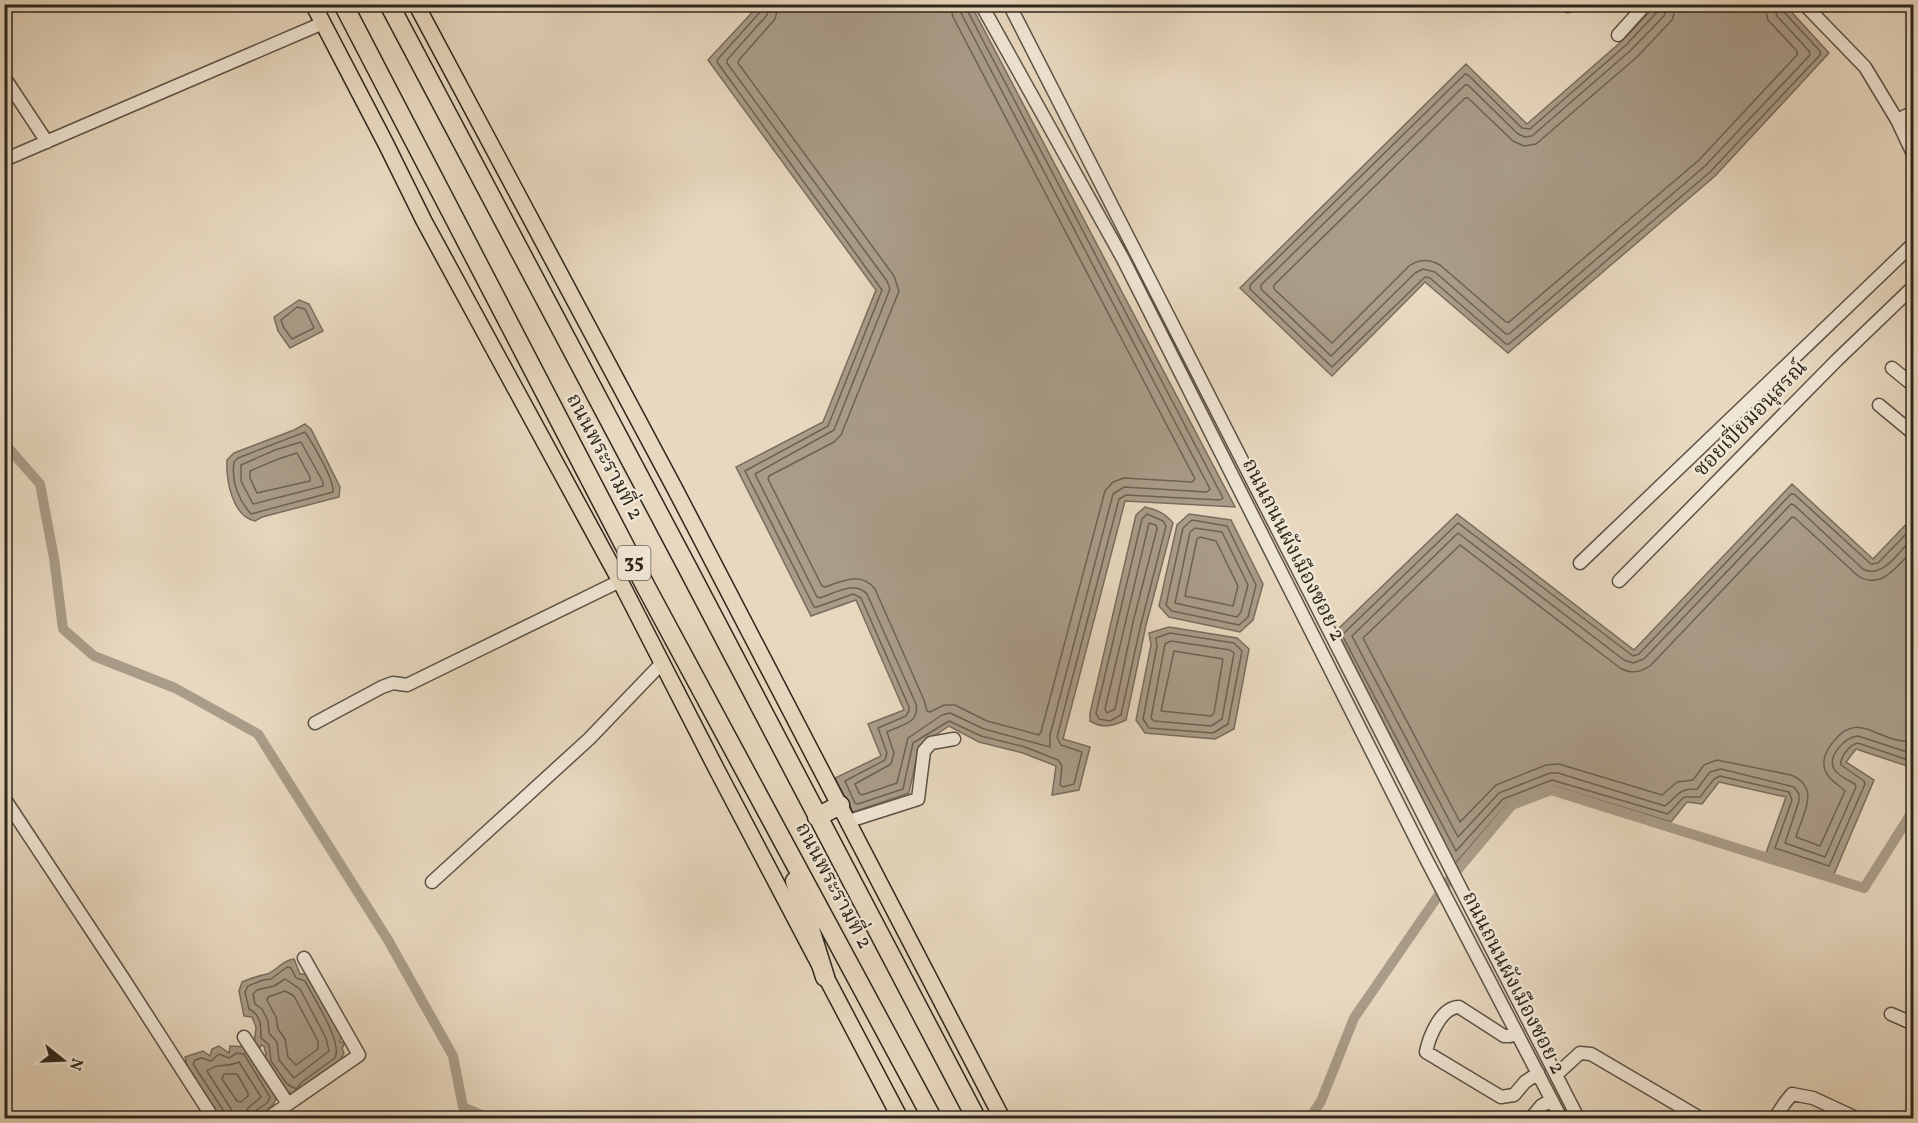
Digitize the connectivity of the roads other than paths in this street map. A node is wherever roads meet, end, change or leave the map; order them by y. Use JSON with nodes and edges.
{"nodes":[{"id":1,"x":313,"y":4,"type":"edge"},
{"id":2,"x":343,"y":4,"type":"edge"},
{"id":3,"x":415,"y":4,"type":"edge"},
{"id":4,"x":981,"y":4,"type":"edge"},
{"id":5,"x":1009,"y":4,"type":"edge"},
{"id":6,"x":1646,"y":4,"type":"edge"},
{"id":7,"x":1804,"y":4,"type":"edge"},
{"id":8,"x":393,"y":5,"type":"edge"},
{"id":9,"x":323,"y":23,"type":"junction"},
{"id":10,"x":1618,"y":35,"type":"dead end"},
{"id":11,"x":4,"y":77,"type":"edge"},
{"id":12,"x":1914,"y":112,"type":"edge"},
{"id":13,"x":1898,"y":120,"type":"junction"},
{"id":14,"x":47,"y":142,"type":"junction"},
{"id":15,"x":1914,"y":156,"type":"edge"},
{"id":16,"x":4,"y":160,"type":"edge"},
{"id":17,"x":1110,"y":202,"type":"junction"},
{"id":18,"x":1096,"y":210,"type":"junction"},
{"id":19,"x":1914,"y":243,"type":"edge"},
{"id":20,"x":1914,"y":286,"type":"edge"},
{"id":21,"x":1892,"y":368,"type":"dead end"},
{"id":22,"x":1914,"y":386,"type":"edge"},
{"id":23,"x":1879,"y":405,"type":"dead end"},
{"id":24,"x":1914,"y":434,"type":"edge"},
{"id":25,"x":1580,"y":563,"type":"dead end"},
{"id":26,"x":620,"y":581,"type":"junction"},
{"id":27,"x":1618,"y":581,"type":"dead end"},
{"id":28,"x":662,"y":663,"type":"junction"},
{"id":29,"x":315,"y":723,"type":"dead end"},
{"id":30,"x":954,"y":739,"type":"dead end"},
{"id":31,"x":4,"y":798,"type":"edge"},
{"id":32,"x":840,"y":805,"type":"junction"},
{"id":33,"x":818,"y":817,"type":"junction"},
{"id":34,"x":849,"y":821,"type":"junction"},
{"id":35,"x":780,"y":836,"type":"junction"},
{"id":36,"x":432,"y":882,"type":"dead end"},
{"id":37,"x":304,"y":958,"type":"dead end"},
{"id":38,"x":825,"y":977,"type":"junction"},
{"id":39,"x":1892,"y":1014,"type":"dead end"},
{"id":40,"x":1914,"y":1024,"type":"edge"},
{"id":41,"x":1517,"y":1033,"type":"junction"},
{"id":42,"x":244,"y":1037,"type":"dead end"},
{"id":43,"x":1538,"y":1073,"type":"junction"},
{"id":44,"x":1556,"y":1075,"type":"junction"},
{"id":45,"x":1551,"y":1101,"type":"junction"},
{"id":46,"x":288,"y":1104,"type":"junction"},
{"id":47,"x":213,"y":1119,"type":"edge"},
{"id":48,"x":268,"y":1119,"type":"edge"},
{"id":49,"x":900,"y":1119,"type":"edge"},
{"id":50,"x":932,"y":1119,"type":"edge"},
{"id":51,"x":976,"y":1119,"type":"edge"},
{"id":52,"x":1002,"y":1119,"type":"edge"},
{"id":53,"x":1531,"y":1119,"type":"edge"},
{"id":54,"x":1561,"y":1119,"type":"edge"},
{"id":55,"x":1578,"y":1119,"type":"edge"},
{"id":56,"x":1700,"y":1119,"type":"edge"},
{"id":57,"x":1775,"y":1119,"type":"edge"},
{"id":58,"x":1856,"y":1119,"type":"edge"}],
"edges":[{"from":1,"to":9,"type":"main road","number":"35"},
{"from":2,"to":35,"type":"highway","name":"ถนนพระรามที่ 2","number":"35"},
{"from":3,"to":8,"type":"main road","number":"35"},
{"from":3,"to":32,"type":"main road","name":"ถนนพระรามที่ 2","number":"35"},
{"from":4,"to":18,"type":"street","name":"ถนนถนนผังเมืองซอย 2"},
{"from":5,"to":17,"type":"street","name":"ถนนถนนผังเมืองซอย 2"},
{"from":6,"to":10,"type":"street"},
{"from":7,"to":13,"type":"street"},
{"from":8,"to":33,"type":"highway","name":"ถนนพระรามที่ 2","number":"35"},
{"from":9,"to":14,"type":"street"},
{"from":9,"to":26,"type":"main road","number":"35"},
{"from":11,"to":14,"type":"street"},
{"from":12,"to":13,"type":"street"},
{"from":13,"to":15,"type":"street"},
{"from":14,"to":16,"type":"street"},
{"from":17,"to":18,"type":"street"},
{"from":17,"to":44,"type":"street","name":"ถนนถนนผังเมืองซอย 2"},
{"from":18,"to":41,"type":"street","name":"ถนนถนนผังเมืองซอย 2"},
{"from":19,"to":25,"type":"street"},
{"from":20,"to":27,"type":"street","name":"ซอยเปี่ยมอนุสรณ์"},
{"from":21,"to":22,"type":"street"},
{"from":23,"to":24,"type":"street"},
{"from":26,"to":28,"type":"main road","number":"35"},
{"from":26,"to":29,"type":"street"},
{"from":28,"to":36,"type":"street"},
{"from":28,"to":38,"type":"main road","number":"35"},
{"from":30,"to":34,"type":"street"},
{"from":31,"to":47,"type":"street"},
{"from":32,"to":33,"type":"highway"},
{"from":32,"to":34,"type":"main road","name":"ถนนพระรามที่ 2","number":"35"},
{"from":33,"to":51,"type":"highway","name":"ถนนพระรามที่ 2","number":"35"},
{"from":34,"to":52,"type":"main road","name":"ถนนพระรามที่ 2","number":"35"},
{"from":35,"to":38,"type":"highway"},
{"from":35,"to":50,"type":"highway","name":"ถนนพระรามที่ 2","number":"35"},
{"from":37,"to":46,"type":"street"},
{"from":38,"to":49,"type":"main road","number":"35"},
{"from":39,"to":40,"type":"street"},
{"from":41,"to":43,"type":"street","name":"ถนนถนนผังเมืองซอย 2"},
{"from":41,"to":43,"type":"street"},
{"from":42,"to":46,"type":"street"},
{"from":43,"to":45,"type":"street","name":"ถนนถนนผังเมืองซอย 2"},
{"from":44,"to":55,"type":"street","name":"ถนนถนนผังเมืองซอย 2"},
{"from":44,"to":56,"type":"street"},
{"from":45,"to":53,"type":"street"},
{"from":45,"to":54,"type":"street","name":"ถนนถนนผังเมืองซอย 2"},
{"from":46,"to":48,"type":"street"},
{"from":57,"to":58,"type":"street"}]}
